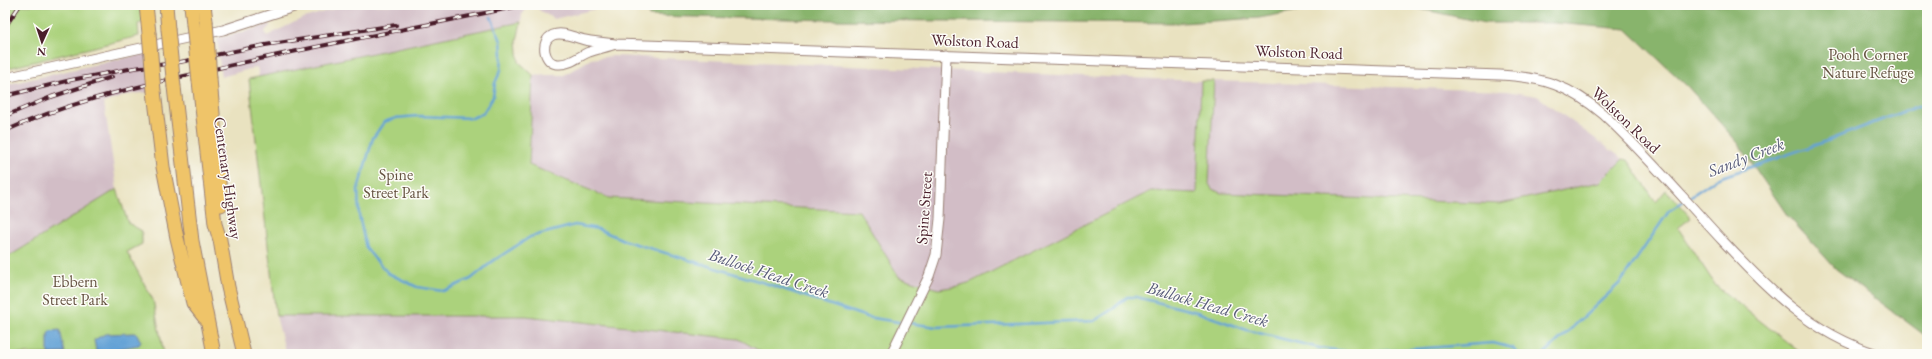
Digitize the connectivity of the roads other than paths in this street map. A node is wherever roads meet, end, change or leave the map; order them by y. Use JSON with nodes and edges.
{"nodes":[{"id":1,"x":146,"y":5,"type":"edge"},
{"id":2,"x":166,"y":5,"type":"edge"},
{"id":3,"x":191,"y":5,"type":"edge"},
{"id":4,"x":204,"y":5,"type":"edge"},
{"id":5,"x":300,"y":5,"type":"edge"},
{"id":6,"x":199,"y":23,"type":"junction"},
{"id":7,"x":616,"y":44,"type":"junction"},
{"id":8,"x":946,"y":55,"type":"junction"},
{"id":9,"x":5,"y":78,"type":"edge"},
{"id":10,"x":207,"y":320,"type":"junction"},
{"id":11,"x":214,"y":354,"type":"edge"},
{"id":12,"x":244,"y":354,"type":"edge"},
{"id":13,"x":891,"y":354,"type":"edge"},
{"id":14,"x":1877,"y":354,"type":"edge"}],
"edges":[{"from":1,"to":10,"type":"highway","bridge":true},
{"from":2,"to":10,"type":"highway","bridge":true},
{"from":3,"to":6,"type":"highway","name":"Centenary Highway"},
{"from":4,"to":6,"type":"highway"},
{"from":5,"to":9,"type":"street"},
{"from":6,"to":12,"type":"highway","name":"Centenary Highway","bridge":true},
{"from":7,"to":7,"type":"street","name":"Wolston Road"},
{"from":7,"to":8,"type":"street","name":"Wolston Road"},
{"from":8,"to":13,"type":"street","name":"Spine Street"},
{"from":8,"to":14,"type":"street","name":"Wolston Road"},
{"from":10,"to":11,"type":"highway"}]}
